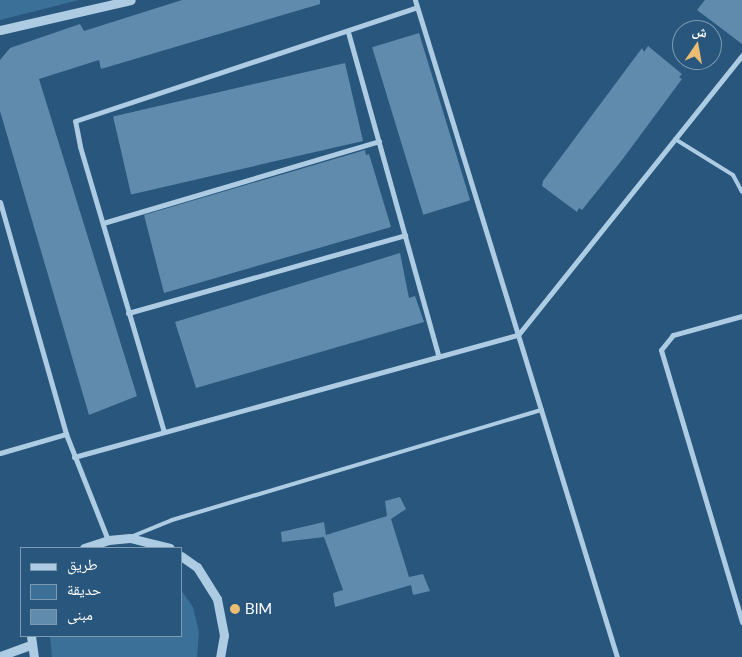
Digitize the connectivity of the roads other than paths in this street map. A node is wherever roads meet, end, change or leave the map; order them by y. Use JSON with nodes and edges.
{"nodes":[{"id":1,"x":131,"y":0,"type":"edge"},
{"id":2,"x":415,"y":0,"type":"edge"},
{"id":3,"x":417,"y":7,"type":"junction"},
{"id":4,"x":0,"y":30,"type":"edge"},
{"id":5,"x":348,"y":32,"type":"junction"},
{"id":6,"x":742,"y":55,"type":"edge"},
{"id":7,"x":675,"y":139,"type":"junction"},
{"id":8,"x":378,"y":141,"type":"junction"},
{"id":9,"x":742,"y":192,"type":"edge"},
{"id":10,"x":0,"y":202,"type":"edge"},
{"id":11,"x":103,"y":224,"type":"junction"},
{"id":12,"x":405,"y":235,"type":"junction"},
{"id":13,"x":128,"y":313,"type":"junction"},
{"id":14,"x":742,"y":316,"type":"edge"},
{"id":15,"x":518,"y":335,"type":"junction"},
{"id":16,"x":439,"y":357,"type":"junction"},
{"id":17,"x":542,"y":410,"type":"junction"},
{"id":18,"x":164,"y":432,"type":"junction"},
{"id":19,"x":66,"y":434,"type":"junction"},
{"id":20,"x":0,"y":453,"type":"edge"},
{"id":21,"x":74,"y":457,"type":"junction"},
{"id":22,"x":130,"y":538,"type":"junction"},
{"id":23,"x":108,"y":540,"type":"junction"},
{"id":24,"x":87,"y":547,"type":"edge"},
{"id":25,"x":166,"y":547,"type":"edge"},
{"id":26,"x":182,"y":557,"type":"edge"},
{"id":27,"x":742,"y":622,"type":"edge"},
{"id":28,"x":31,"y":640,"type":"edge"},
{"id":29,"x":0,"y":656,"type":"edge"},
{"id":30,"x":34,"y":657,"type":"edge"},
{"id":31,"x":220,"y":657,"type":"edge"},
{"id":32,"x":617,"y":657,"type":"edge"}],
"edges":[{"from":1,"to":4,"type":"street"},
{"from":2,"to":3,"type":"street"},
{"from":3,"to":5,"type":"street"},
{"from":3,"to":15,"type":"street"},
{"from":5,"to":8,"type":"street"},
{"from":5,"to":11,"type":"street"},
{"from":6,"to":7,"type":"street"},
{"from":7,"to":9,"type":"lane"},
{"from":7,"to":15,"type":"street"},
{"from":8,"to":11,"type":"street"},
{"from":8,"to":12,"type":"street"},
{"from":10,"to":19,"type":"street"},
{"from":11,"to":13,"type":"street"},
{"from":12,"to":13,"type":"street"},
{"from":12,"to":16,"type":"street"},
{"from":13,"to":18,"type":"street"},
{"from":14,"to":27,"type":"street"},
{"from":15,"to":16,"type":"street"},
{"from":15,"to":17,"type":"street"},
{"from":16,"to":18,"type":"street"},
{"from":17,"to":22,"type":"lane"},
{"from":17,"to":32,"type":"street"},
{"from":18,"to":21,"type":"street"},
{"from":19,"to":20,"type":"street"},
{"from":19,"to":21,"type":"street"},
{"from":21,"to":23,"type":"street"},
{"from":22,"to":23,"type":"street"},
{"from":22,"to":25,"type":"street"},
{"from":23,"to":24,"type":"street"},
{"from":26,"to":31,"type":"street"},
{"from":28,"to":29,"type":"street"},
{"from":28,"to":30,"type":"street"}]}
